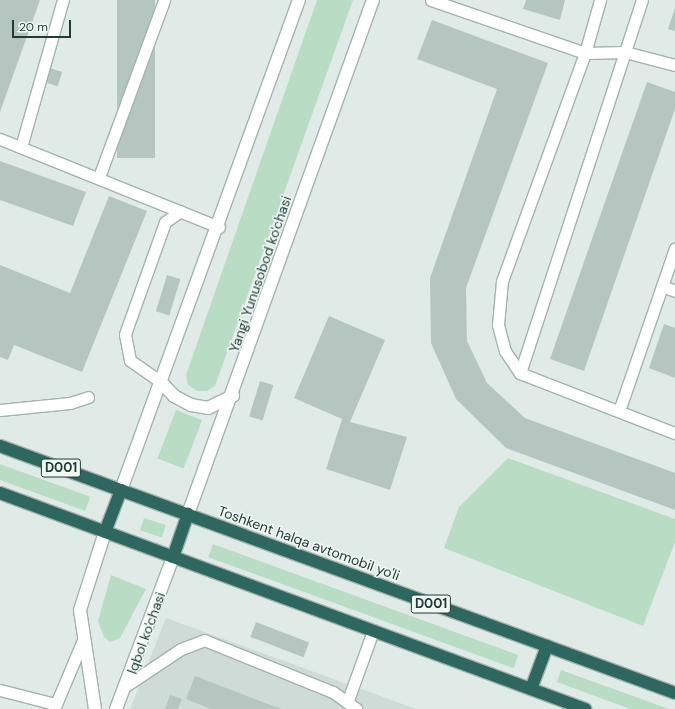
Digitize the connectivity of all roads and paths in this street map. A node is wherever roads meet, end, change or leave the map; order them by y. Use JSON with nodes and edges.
{"nodes":[{"id":1,"x":63,"y":0,"type":"edge"},
{"id":2,"x":164,"y":0,"type":"edge"},
{"id":3,"x":299,"y":0,"type":"edge"},
{"id":4,"x":373,"y":0,"type":"edge"},
{"id":5,"x":431,"y":0,"type":"edge"},
{"id":6,"x":600,"y":0,"type":"edge"},
{"id":7,"x":642,"y":0,"type":"edge"},
{"id":8,"x":626,"y":52,"type":"junction"},
{"id":9,"x":585,"y":53,"type":"junction"},
{"id":10,"x":675,"y":65,"type":"edge"},
{"id":11,"x":0,"y":139,"type":"edge"},
{"id":12,"x":21,"y":147,"type":"junction"},
{"id":13,"x":99,"y":177,"type":"junction"},
{"id":14,"x":181,"y":211,"type":"junction"},
{"id":15,"x":219,"y":227,"type":"junction"},
{"id":16,"x":675,"y":248,"type":"edge"},
{"id":17,"x":662,"y":286,"type":"junction"},
{"id":18,"x":675,"y":291,"type":"edge"},
{"id":19,"x":520,"y":373,"type":"junction"},
{"id":20,"x":161,"y":382,"type":"junction"},
{"id":21,"x":233,"y":396,"type":"junction"},
{"id":22,"x":88,"y":397,"type":"dead end"},
{"id":23,"x":0,"y":410,"type":"edge"},
{"id":24,"x":620,"y":411,"type":"junction"},
{"id":25,"x":675,"y":433,"type":"edge"},
{"id":26,"x":0,"y":446,"type":"edge"},
{"id":27,"x":121,"y":490,"type":"junction"},
{"id":28,"x":0,"y":493,"type":"edge"},
{"id":29,"x":188,"y":514,"type":"junction"},
{"id":30,"x":105,"y":532,"type":"junction"},
{"id":31,"x":173,"y":557,"type":"junction"},
{"id":32,"x":373,"y":631,"type":"junction"},
{"id":33,"x":83,"y":640,"type":"junction"},
{"id":34,"x":547,"y":646,"type":"junction"},
{"id":35,"x":127,"y":685,"type":"junction"},
{"id":36,"x":531,"y":689,"type":"junction"},
{"id":37,"x":0,"y":690,"type":"edge"},
{"id":38,"x":675,"y":693,"type":"edge"},
{"id":39,"x":348,"y":700,"type":"junction"},
{"id":40,"x":55,"y":706,"type":"edge"},
{"id":41,"x":95,"y":709,"type":"edge"},
{"id":42,"x":116,"y":709,"type":"edge"},
{"id":43,"x":356,"y":709,"type":"edge"},
{"id":44,"x":586,"y":709,"type":"edge"}],
"edges":[{"from":1,"to":12,"type":"lane"},
{"from":2,"to":13,"type":"lane"},
{"from":3,"to":15,"type":"main road"},
{"from":4,"to":21,"type":"main road","name":"Yangi Yunusobod ko'chasi"},
{"from":5,"to":9,"type":"lane"},
{"from":6,"to":9,"type":"lane"},
{"from":7,"to":8,"type":"lane"},
{"from":8,"to":9,"type":"lane"},
{"from":8,"to":10,"type":"lane"},
{"from":8,"to":19,"type":"lane"},
{"from":9,"to":19,"type":"lane"},
{"from":11,"to":12,"type":"lane"},
{"from":12,"to":13,"type":"lane"},
{"from":13,"to":14,"type":"lane"},
{"from":14,"to":15,"type":"lane"},
{"from":14,"to":20,"type":"lane"},
{"from":15,"to":20,"type":"main road"},
{"from":16,"to":17,"type":"lane"},
{"from":17,"to":18,"type":"lane"},
{"from":17,"to":24,"type":"lane"},
{"from":19,"to":24,"type":"lane"},
{"from":20,"to":21,"type":"main road"},
{"from":20,"to":27,"type":"main road"},
{"from":21,"to":29,"type":"main road","name":"Yangi Yunusobod ko'chasi"},
{"from":22,"to":23,"type":"lane"},
{"from":24,"to":25,"type":"lane"},
{"from":26,"to":27,"type":"highway","name":"Toshkent halqa avtomobil yo'li","number":"D001"},
{"from":27,"to":29,"type":"highway","name":"Toshkent halqa avtomobil yo'li","number":"D001"},
{"from":27,"to":30,"type":"highway"},
{"from":28,"to":30,"type":"highway"},
{"from":29,"to":31,"type":"highway","name":"Yangi Yunusobod ko'chasi"},
{"from":29,"to":34,"type":"highway","name":"Toshkent halqa avtomobil yo'li","number":"D001"},
{"from":30,"to":31,"type":"highway"},
{"from":30,"to":33,"type":"main road"},
{"from":31,"to":32,"type":"highway"},
{"from":31,"to":35,"type":"main road","name":"Iqbol ko'chasi"},
{"from":32,"to":36,"type":"highway"},
{"from":32,"to":39,"type":"lane"},
{"from":33,"to":40,"type":"lane"},
{"from":33,"to":41,"type":"main road"},
{"from":34,"to":36,"type":"highway"},
{"from":34,"to":38,"type":"highway","name":"Toshkent halqa avtomobil yo'li","number":"D001"},
{"from":35,"to":39,"type":"lane"},
{"from":35,"to":42,"type":"main road","name":"Iqbol ko'chasi"},
{"from":36,"to":44,"type":"highway"},
{"from":37,"to":40,"type":"lane"},
{"from":39,"to":43,"type":"lane"}]}
